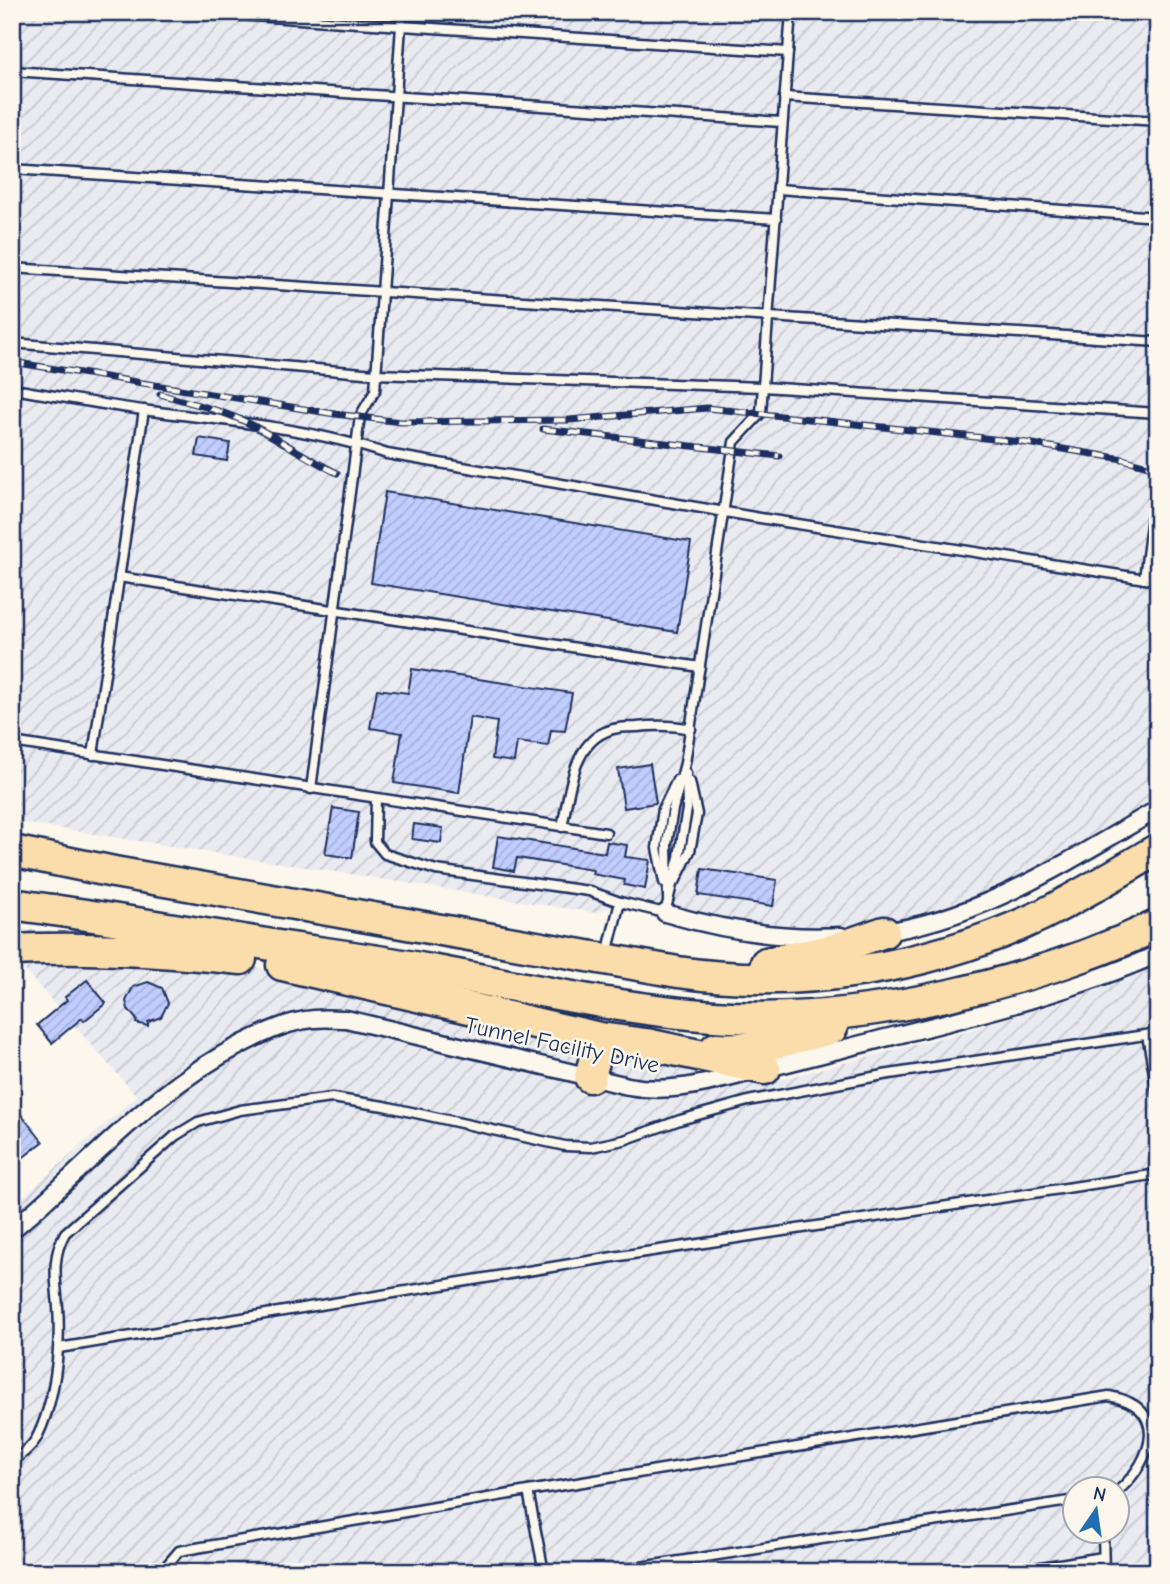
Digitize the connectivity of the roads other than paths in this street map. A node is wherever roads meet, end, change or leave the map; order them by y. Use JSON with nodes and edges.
{"nodes":[{"id":1,"x":195,"y":12,"type":"edge"},
{"id":2,"x":402,"y":12,"type":"edge"},
{"id":3,"x":791,"y":12,"type":"edge"},
{"id":4,"x":401,"y":26,"type":"junction"},
{"id":5,"x":788,"y":52,"type":"junction"},
{"id":6,"x":12,"y":71,"type":"edge"},
{"id":7,"x":396,"y":95,"type":"junction"},
{"id":8,"x":784,"y":97,"type":"junction"},
{"id":9,"x":782,"y":121,"type":"junction"},
{"id":10,"x":1158,"y":121,"type":"edge"},
{"id":11,"x":12,"y":169,"type":"edge"},
{"id":12,"x":778,"y":189,"type":"junction"},
{"id":13,"x":389,"y":194,"type":"junction"},
{"id":14,"x":1158,"y":217,"type":"edge"},
{"id":15,"x":775,"y":219,"type":"junction"},
{"id":16,"x":12,"y":268,"type":"edge"},
{"id":17,"x":381,"y":293,"type":"junction"},
{"id":18,"x":768,"y":316,"type":"junction"},
{"id":19,"x":1158,"y":342,"type":"edge"},
{"id":20,"x":12,"y":343,"type":"edge"},
{"id":21,"x":375,"y":374,"type":"junction"},
{"id":22,"x":763,"y":387,"type":"junction"},
{"id":23,"x":12,"y":389,"type":"edge"},
{"id":24,"x":144,"y":410,"type":"junction"},
{"id":25,"x":1158,"y":413,"type":"edge"},
{"id":26,"x":357,"y":444,"type":"junction"},
{"id":27,"x":1158,"y":470,"type":"edge"},
{"id":28,"x":725,"y":511,"type":"junction"},
{"id":29,"x":119,"y":577,"type":"junction"},
{"id":30,"x":1143,"y":579,"type":"junction"},
{"id":31,"x":1158,"y":582,"type":"edge"},
{"id":32,"x":335,"y":609,"type":"junction"},
{"id":33,"x":700,"y":667,"type":"junction"},
{"id":34,"x":691,"y":729,"type":"junction"},
{"id":35,"x":12,"y":742,"type":"edge"},
{"id":36,"x":93,"y":755,"type":"junction"},
{"id":37,"x":685,"y":763,"type":"junction"},
{"id":38,"x":311,"y":789,"type":"junction"},
{"id":39,"x":376,"y":799,"type":"junction"},
{"id":40,"x":1158,"y":810,"type":"edge"},
{"id":41,"x":562,"y":827,"type":"junction"},
{"id":42,"x":606,"y":833,"type":"dead end"},
{"id":43,"x":1158,"y":849,"type":"edge"},
{"id":44,"x":12,"y":851,"type":"edge"},
{"id":45,"x":12,"y":861,"type":"edge"},
{"id":46,"x":114,"y":872,"type":"junction"},
{"id":47,"x":620,"y":902,"type":"junction"},
{"id":48,"x":12,"y":904,"type":"edge"},
{"id":49,"x":666,"y":906,"type":"junction"},
{"id":50,"x":1158,"y":925,"type":"edge"},
{"id":51,"x":894,"y":931,"type":"junction"},
{"id":52,"x":12,"y":950,"type":"edge"},
{"id":53,"x":1158,"y":954,"type":"edge"},
{"id":54,"x":606,"y":959,"type":"junction"},
{"id":55,"x":258,"y":960,"type":"junction"},
{"id":56,"x":502,"y":985,"type":"junction"},
{"id":57,"x":928,"y":1000,"type":"junction"},
{"id":58,"x":1158,"y":1033,"type":"edge"},
{"id":59,"x":1147,"y":1035,"type":"junction"},
{"id":60,"x":600,"y":1038,"type":"junction"},
{"id":61,"x":646,"y":1044,"type":"junction"},
{"id":62,"x":765,"y":1069,"type":"junction"},
{"id":63,"x":590,"y":1077,"type":"junction"},
{"id":64,"x":1158,"y":1095,"type":"edge"},
{"id":65,"x":1158,"y":1174,"type":"edge"},
{"id":66,"x":12,"y":1230,"type":"edge"},
{"id":67,"x":59,"y":1348,"type":"junction"},
{"id":68,"x":12,"y":1462,"type":"edge"},
{"id":69,"x":1132,"y":1477,"type":"edge"},
{"id":70,"x":528,"y":1491,"type":"junction"},
{"id":71,"x":1062,"y":1502,"type":"edge"},
{"id":72,"x":1103,"y":1546,"type":"edge"},
{"id":73,"x":1103,"y":1557,"type":"junction"},
{"id":74,"x":162,"y":1572,"type":"edge"},
{"id":75,"x":544,"y":1572,"type":"edge"},
{"id":76,"x":608,"y":1572,"type":"edge"},
{"id":77,"x":1010,"y":1572,"type":"edge"},
{"id":78,"x":1104,"y":1572,"type":"edge"}],
"edges":[{"from":1,"to":4,"type":"lane"},
{"from":2,"to":4,"type":"lane"},
{"from":3,"to":5,"type":"lane"},
{"from":4,"to":5,"type":"lane"},
{"from":4,"to":7,"type":"lane"},
{"from":5,"to":8,"type":"lane"},
{"from":6,"to":7,"type":"lane"},
{"from":7,"to":9,"type":"lane"},
{"from":7,"to":13,"type":"lane"},
{"from":8,"to":9,"type":"lane"},
{"from":8,"to":10,"type":"lane"},
{"from":9,"to":12,"type":"lane"},
{"from":11,"to":13,"type":"lane"},
{"from":12,"to":14,"type":"lane"},
{"from":12,"to":15,"type":"lane"},
{"from":13,"to":15,"type":"lane"},
{"from":13,"to":17,"type":"lane"},
{"from":15,"to":18,"type":"lane"},
{"from":16,"to":17,"type":"lane"},
{"from":17,"to":18,"type":"lane"},
{"from":17,"to":21,"type":"lane"},
{"from":18,"to":19,"type":"lane"},
{"from":18,"to":22,"type":"lane"},
{"from":20,"to":21,"type":"lane"},
{"from":21,"to":22,"type":"lane"},
{"from":21,"to":26,"type":"lane"},
{"from":22,"to":25,"type":"lane"},
{"from":22,"to":28,"type":"lane"},
{"from":23,"to":24,"type":"lane"},
{"from":24,"to":26,"type":"lane"},
{"from":24,"to":29,"type":"lane"},
{"from":26,"to":28,"type":"lane"},
{"from":26,"to":32,"type":"lane"},
{"from":27,"to":30,"type":"lane"},
{"from":28,"to":30,"type":"lane"},
{"from":28,"to":33,"type":"lane"},
{"from":29,"to":32,"type":"lane"},
{"from":29,"to":36,"type":"lane"},
{"from":30,"to":31,"type":"lane"},
{"from":32,"to":33,"type":"lane"},
{"from":32,"to":38,"type":"lane"},
{"from":33,"to":34,"type":"lane"},
{"from":34,"to":37,"type":"lane"},
{"from":34,"to":41,"type":"lane"},
{"from":35,"to":36,"type":"lane"},
{"from":36,"to":38,"type":"lane"},
{"from":37,"to":49,"type":"lane"},
{"from":37,"to":49,"type":"lane"},
{"from":38,"to":39,"type":"lane"},
{"from":39,"to":41,"type":"lane"},
{"from":39,"to":47,"type":"lane"},
{"from":40,"to":51,"type":"street"},
{"from":41,"to":42,"type":"lane"},
{"from":43,"to":54,"type":"highway"},
{"from":44,"to":46,"type":"highway"},
{"from":45,"to":46,"type":"highway"},
{"from":46,"to":54,"type":"highway"},
{"from":47,"to":49,"type":"lane"},
{"from":47,"to":54,"type":"lane"},
{"from":48,"to":56,"type":"highway"},
{"from":49,"to":51,"type":"street"},
{"from":50,"to":57,"type":"highway"},
{"from":51,"to":54,"type":"highway"},
{"from":52,"to":55,"type":"highway"},
{"from":53,"to":62,"type":"street","name":"Tunnel Facility Drive"},
{"from":55,"to":56,"type":"highway"},
{"from":55,"to":60,"type":"highway"},
{"from":56,"to":57,"type":"highway"},
{"from":57,"to":61,"type":"highway"},
{"from":58,"to":59,"type":"lane"},
{"from":59,"to":64,"type":"lane"},
{"from":59,"to":67,"type":"lane"},
{"from":60,"to":61,"type":"highway"},
{"from":60,"to":63,"type":"highway"},
{"from":61,"to":62,"type":"highway"},
{"from":62,"to":63,"type":"street","name":"Tunnel Facility Drive"},
{"from":63,"to":66,"type":"street","name":"Tunnel Facility Drive"},
{"from":65,"to":67,"type":"lane"},
{"from":67,"to":68,"type":"lane"},
{"from":69,"to":70,"type":"lane"},
{"from":70,"to":74,"type":"lane"},
{"from":70,"to":75,"type":"lane"},
{"from":71,"to":76,"type":"lane"},
{"from":72,"to":73,"type":"lane"},
{"from":73,"to":77,"type":"lane"},
{"from":73,"to":78,"type":"lane"}]}
